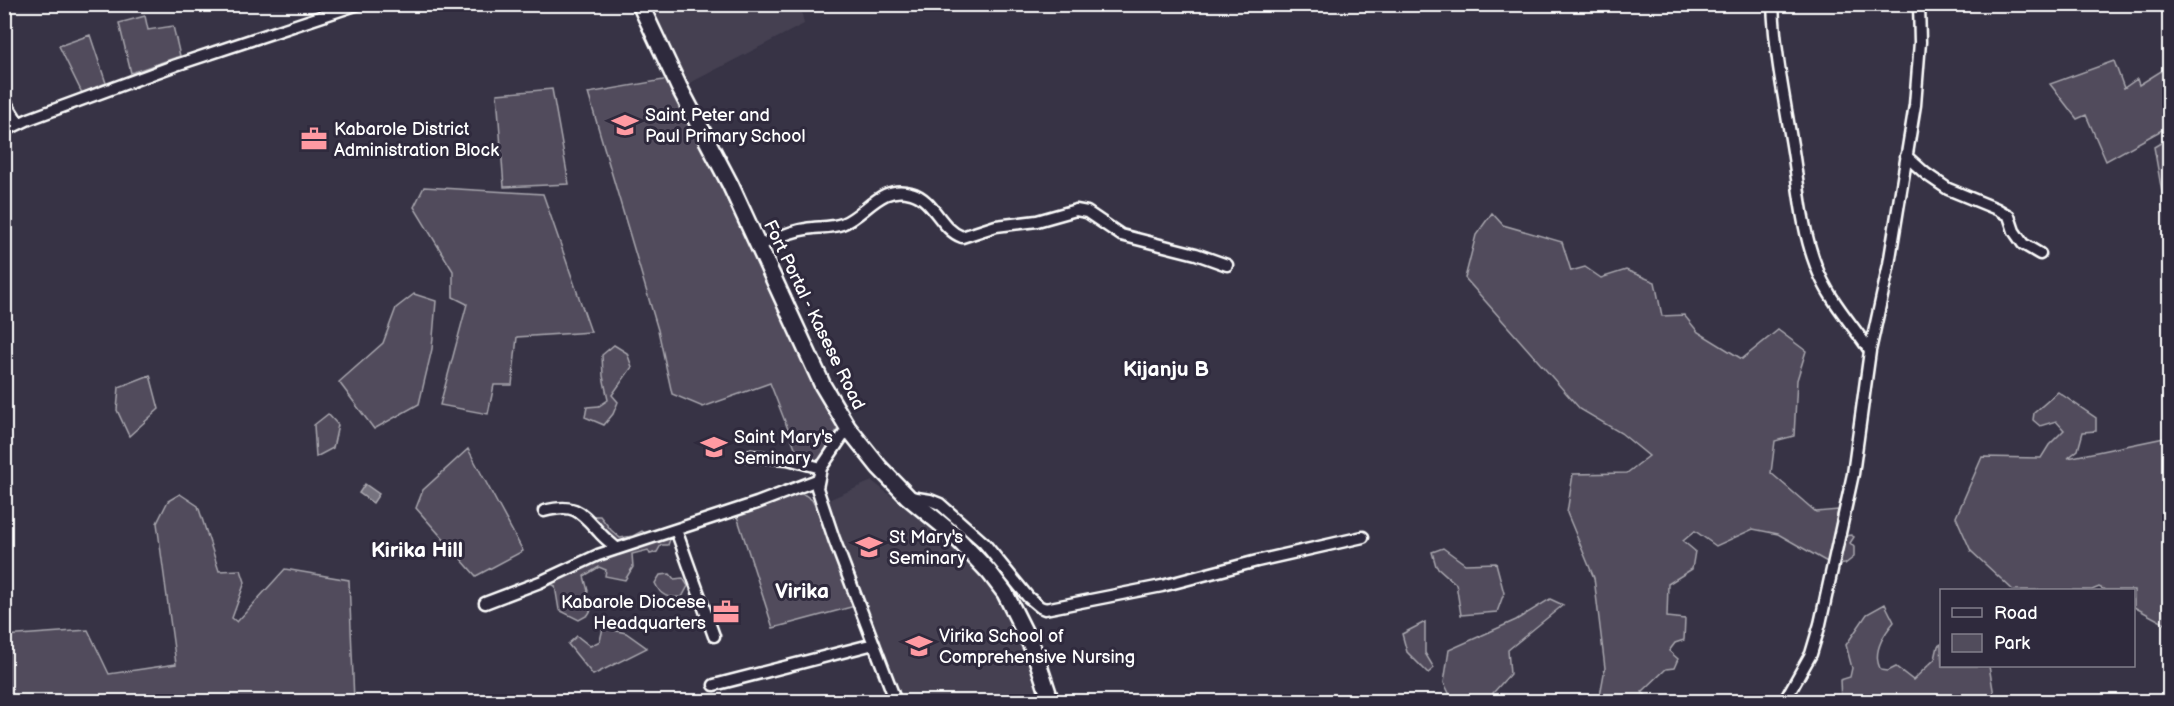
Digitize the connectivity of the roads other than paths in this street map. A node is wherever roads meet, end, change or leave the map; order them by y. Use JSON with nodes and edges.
{"nodes":[{"id":1,"x":359,"y":4,"type":"edge"},
{"id":2,"x":640,"y":4,"type":"edge"},
{"id":3,"x":1773,"y":4,"type":"edge"},
{"id":4,"x":1919,"y":4,"type":"edge"},
{"id":5,"x":4,"y":100,"type":"edge"},
{"id":6,"x":29,"y":119,"type":"junction"},
{"id":7,"x":10,"y":120,"type":"edge"},
{"id":8,"x":4,"y":131,"type":"edge"},
{"id":9,"x":1906,"y":156,"type":"junction"},
{"id":10,"x":758,"y":246,"type":"junction"},
{"id":11,"x":2040,"y":254,"type":"dead end"},
{"id":12,"x":1227,"y":265,"type":"dead end"},
{"id":13,"x":1870,"y":351,"type":"junction"},
{"id":14,"x":848,"y":428,"type":"junction"},
{"id":15,"x":750,"y":456,"type":"dead end"},
{"id":16,"x":821,"y":468,"type":"junction"},
{"id":17,"x":817,"y":480,"type":"junction"},
{"id":18,"x":908,"y":497,"type":"junction"},
{"id":19,"x":544,"y":511,"type":"dead end"},
{"id":20,"x":676,"y":530,"type":"junction"},
{"id":21,"x":1363,"y":537,"type":"dead end"},
{"id":22,"x":617,"y":549,"type":"junction"},
{"id":23,"x":485,"y":603,"type":"dead end"},
{"id":24,"x":714,"y":636,"type":"dead end"},
{"id":25,"x":874,"y":644,"type":"junction"},
{"id":26,"x":714,"y":686,"type":"dead end"},
{"id":27,"x":896,"y":702,"type":"edge"},
{"id":28,"x":1051,"y":702,"type":"edge"},
{"id":29,"x":1784,"y":702,"type":"edge"}],
"edges":[{"from":1,"to":6,"type":"street"},
{"from":2,"to":10,"type":"highway","name":"Fort Portal - Kasese Road"},
{"from":3,"to":13,"type":"street"},
{"from":4,"to":9,"type":"street"},
{"from":5,"to":7,"type":"street"},
{"from":6,"to":7,"type":"street"},
{"from":6,"to":8,"type":"street"},
{"from":9,"to":11,"type":"street"},
{"from":9,"to":13,"type":"street"},
{"from":10,"to":12,"type":"street"},
{"from":10,"to":14,"type":"highway","name":"Fort Portal - Kasese Road"},
{"from":13,"to":29,"type":"street"},
{"from":14,"to":16,"type":"street"},
{"from":14,"to":18,"type":"highway","name":"Fort Portal - Kasese Road"},
{"from":15,"to":16,"type":"street"},
{"from":16,"to":17,"type":"street"},
{"from":17,"to":20,"type":"street"},
{"from":17,"to":25,"type":"street"},
{"from":18,"to":21,"type":"street"},
{"from":18,"to":28,"type":"highway","name":"Fort Portal - Kasese Road"},
{"from":19,"to":22,"type":"street"},
{"from":20,"to":22,"type":"street"},
{"from":20,"to":24,"type":"street"},
{"from":22,"to":23,"type":"street"},
{"from":25,"to":26,"type":"street"},
{"from":25,"to":27,"type":"street"}]}
